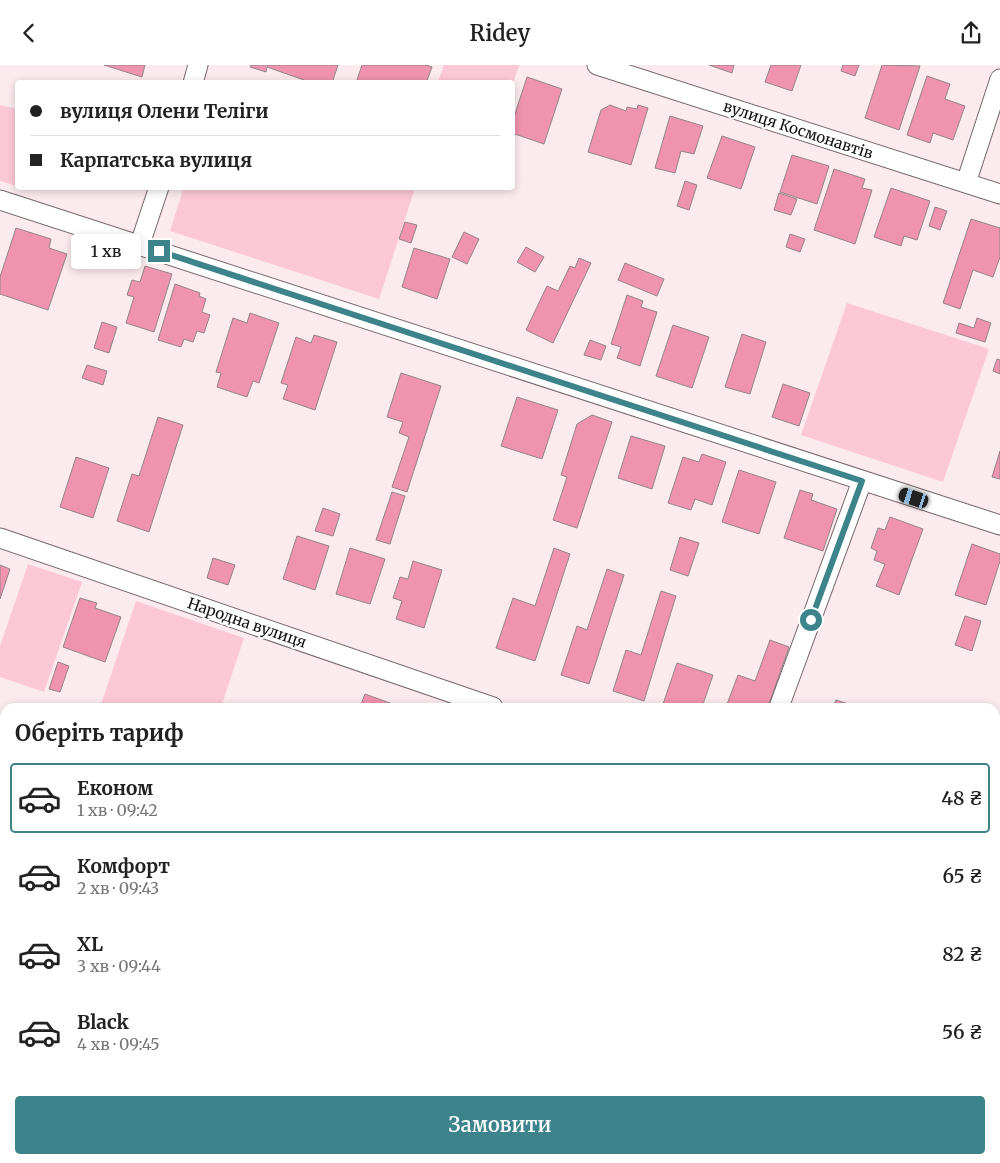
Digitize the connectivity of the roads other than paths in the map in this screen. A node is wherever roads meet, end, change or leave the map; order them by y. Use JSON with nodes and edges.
{"nodes":[{"id":1,"x":198,"y":65,"type":"edge"},
{"id":2,"x":597,"y":65,"type":"edge"},
{"id":3,"x":1000,"y":79,"type":"edge"},
{"id":4,"x":194,"y":80,"type":"edge"},
{"id":5,"x":966,"y":183,"type":"junction"},
{"id":6,"x":158,"y":190,"type":"edge"},
{"id":7,"x":1000,"y":194,"type":"edge"},
{"id":8,"x":0,"y":199,"type":"edge"},
{"id":9,"x":140,"y":245,"type":"junction"},
{"id":10,"x":862,"y":481,"type":"junction"},
{"id":11,"x":1000,"y":525,"type":"edge"},
{"id":12,"x":0,"y":538,"type":"edge"},
{"id":13,"x":481,"y":703,"type":"edge"},
{"id":14,"x":780,"y":703,"type":"edge"}],
"edges":[{"from":1,"to":4,"type":"street"},
{"from":2,"to":5,"type":"street","name":"вулиця Космонавтів"},
{"from":3,"to":5,"type":"street"},
{"from":5,"to":7,"type":"street","name":"вулиця Космонавтів"},
{"from":6,"to":9,"type":"street"},
{"from":8,"to":9,"type":"street"},
{"from":9,"to":10,"type":"street"},
{"from":10,"to":11,"type":"street"},
{"from":10,"to":14,"type":"street"},
{"from":12,"to":13,"type":"street","name":"Народна вулиця"}]}
